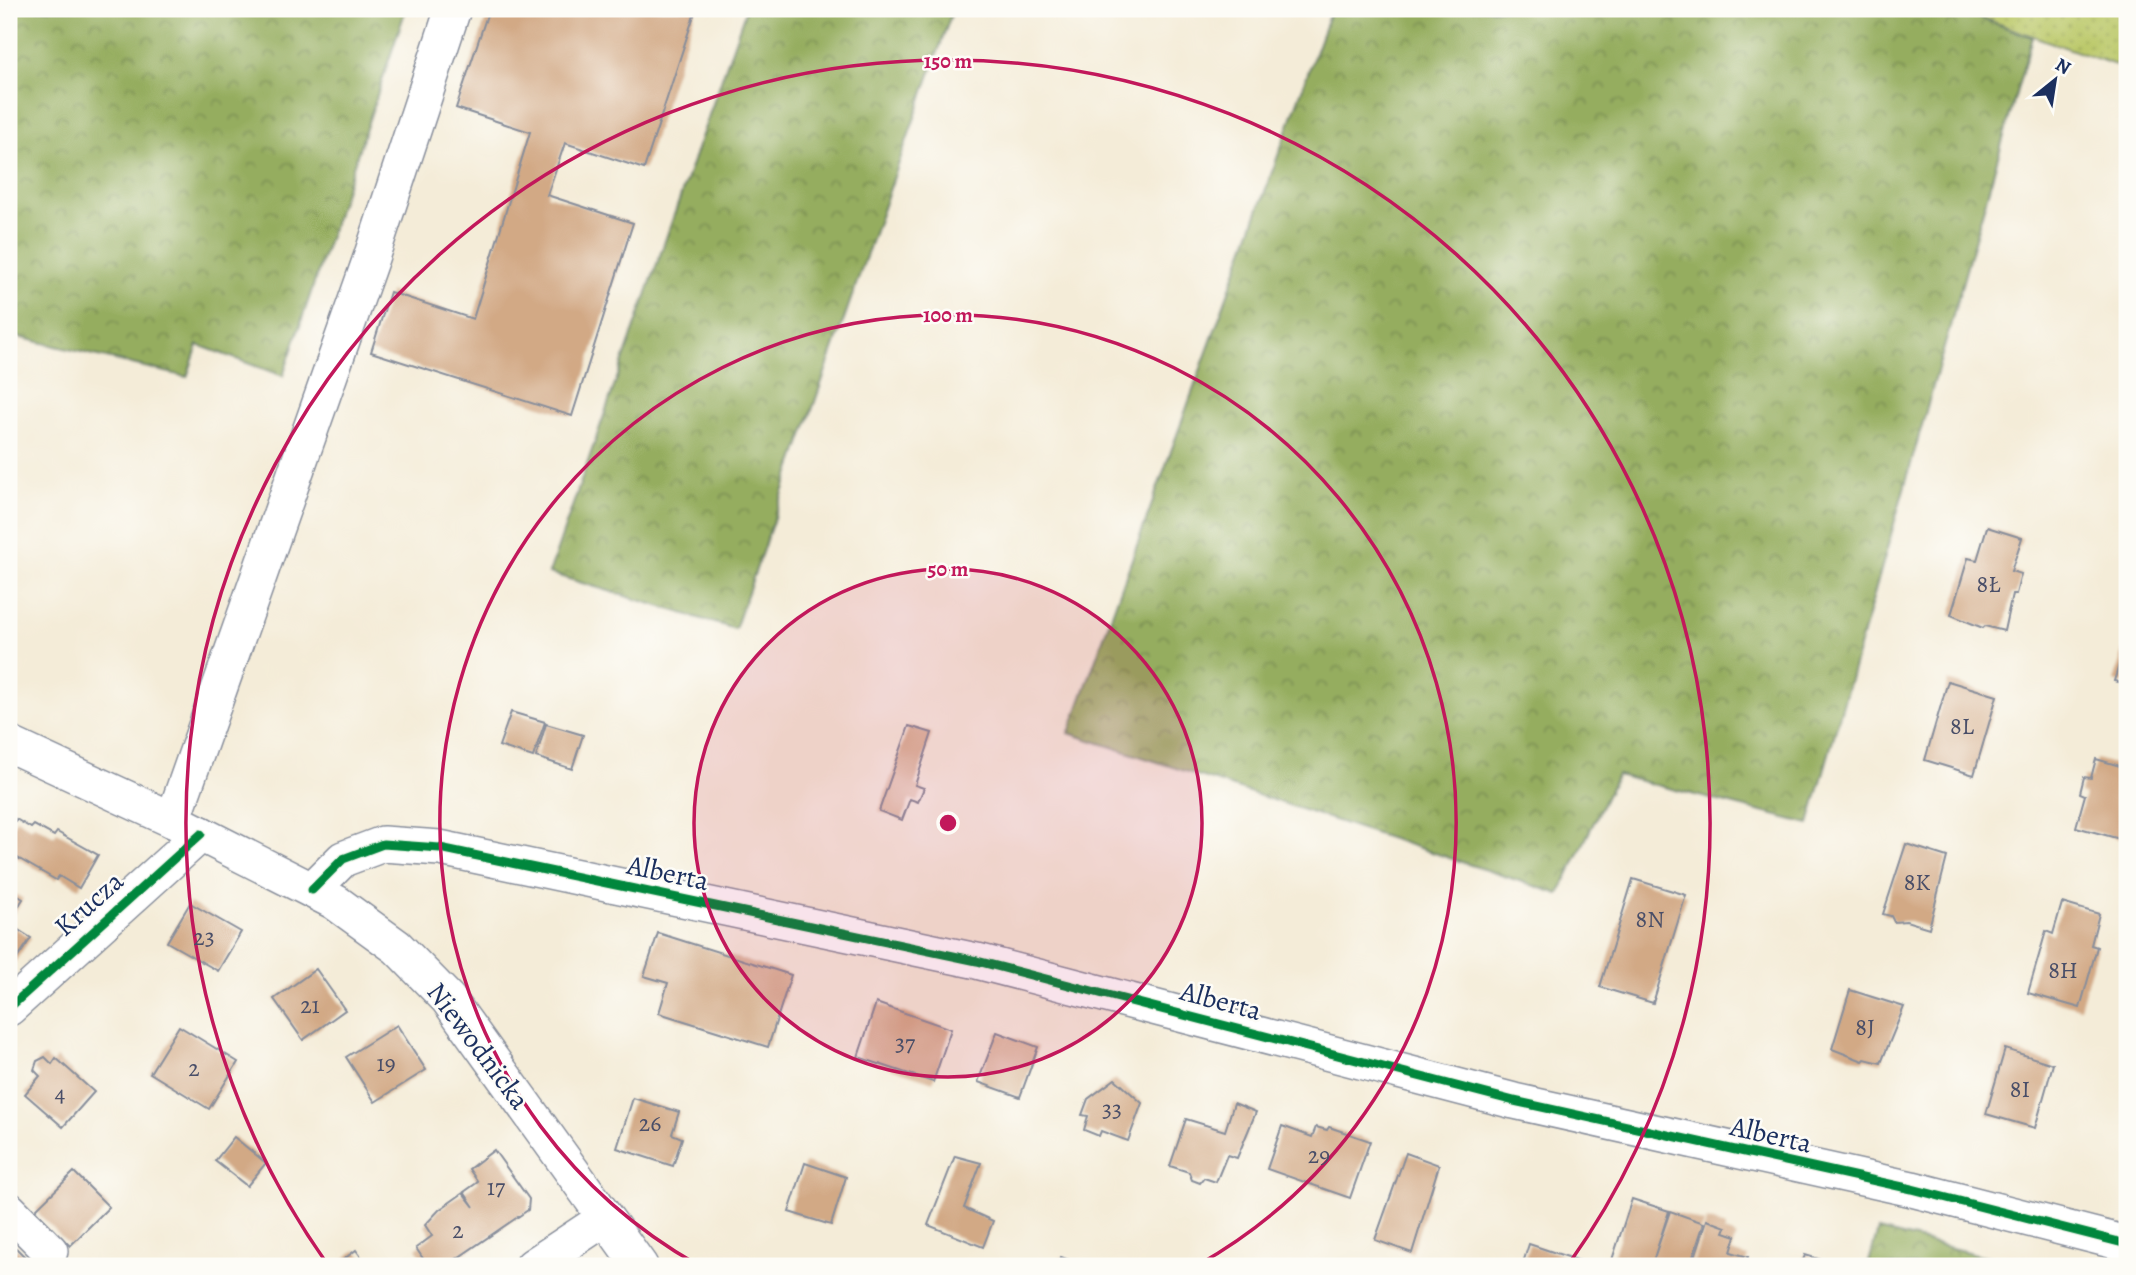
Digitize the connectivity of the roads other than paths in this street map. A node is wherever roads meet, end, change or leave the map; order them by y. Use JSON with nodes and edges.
{"nodes":[{"id":1,"x":453,"y":9,"type":"edge"},
{"id":2,"x":9,"y":744,"type":"edge"},
{"id":3,"x":187,"y":827,"type":"junction"},
{"id":4,"x":312,"y":890,"type":"junction"},
{"id":5,"x":9,"y":1009,"type":"edge"},
{"id":6,"x":9,"y":1210,"type":"edge"},
{"id":7,"x":604,"y":1219,"type":"junction"},
{"id":8,"x":2127,"y":1244,"type":"edge"},
{"id":9,"x":50,"y":1251,"type":"dead end"},
{"id":10,"x":533,"y":1266,"type":"edge"},
{"id":11,"x":640,"y":1266,"type":"edge"}],
"edges":[{"from":1,"to":3,"type":"street"},
{"from":2,"to":3,"type":"street","name":"Niewodnicka"},
{"from":3,"to":4,"type":"street","name":"Niewodnicka"},
{"from":3,"to":5,"type":"street","name":"Krucza"},
{"from":4,"to":7,"type":"street","name":"Niewodnicka"},
{"from":4,"to":8,"type":"street","name":"Alberta"},
{"from":6,"to":9,"type":"street"},
{"from":7,"to":10,"type":"street"},
{"from":7,"to":11,"type":"street","name":"Niewodnicka"}]}
